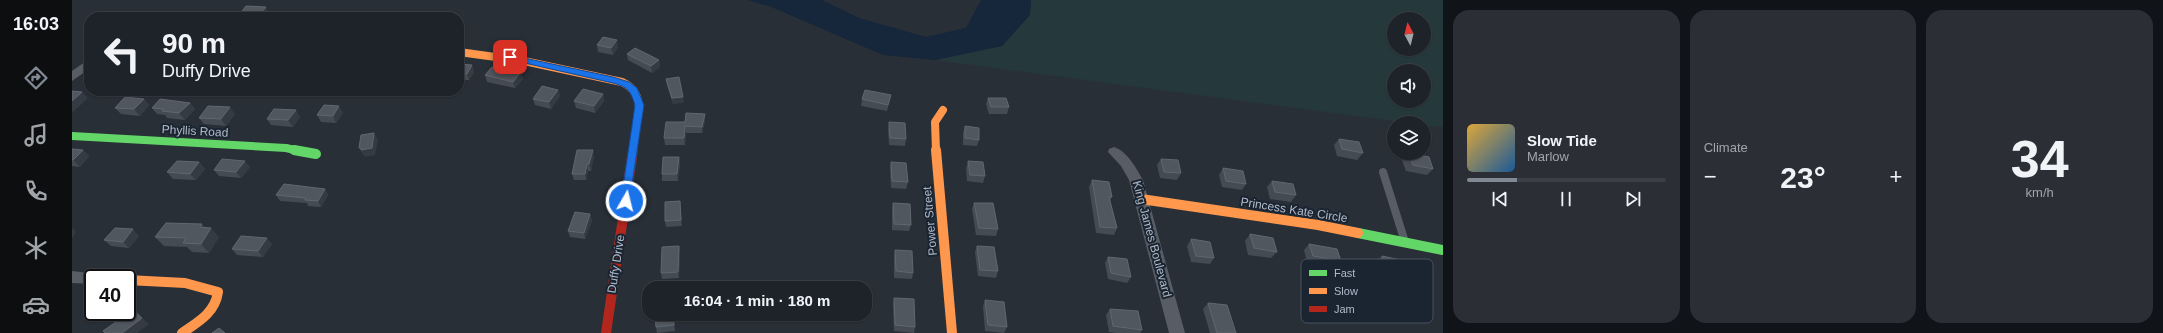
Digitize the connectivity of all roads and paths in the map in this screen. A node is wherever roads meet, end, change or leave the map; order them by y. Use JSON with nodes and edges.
{"nodes":[{"id":1,"x":464,"y":52,"type":"edge"},
{"id":2,"x":84,"y":67,"type":"edge"},
{"id":3,"x":72,"y":78,"type":"edge"},
{"id":4,"x":943,"y":110,"type":"dead end"},
{"id":5,"x":72,"y":136,"type":"edge"},
{"id":6,"x":1114,"y":152,"type":"dead end"},
{"id":7,"x":316,"y":154,"type":"dead end"},
{"id":8,"x":1383,"y":172,"type":"dead end"},
{"id":9,"x":1141,"y":199,"type":"junction"},
{"id":10,"x":1405,"y":242,"type":"junction"},
{"id":11,"x":1443,"y":250,"type":"edge"},
{"id":12,"x":72,"y":277,"type":"edge"},
{"id":13,"x":84,"y":278,"type":"edge"},
{"id":14,"x":136,"y":281,"type":"edge"},
{"id":15,"x":182,"y":333,"type":"edge"},
{"id":16,"x":606,"y":333,"type":"edge"},
{"id":17,"x":952,"y":333,"type":"edge"},
{"id":18,"x":1177,"y":333,"type":"edge"}],
"edges":[{"from":1,"to":16,"type":"street","name":"Duffy Drive"},
{"from":2,"to":3,"type":"street"},
{"from":4,"to":17,"type":"street","name":"Power Street"},
{"from":5,"to":7,"type":"street","name":"Phyllis Road"},
{"from":6,"to":9,"type":"street","name":"King James Boulevard"},
{"from":8,"to":10,"type":"lane"},
{"from":9,"to":10,"type":"street","name":"Princess Kate Circle"},
{"from":9,"to":18,"type":"street","name":"King James Boulevard"},
{"from":10,"to":11,"type":"street","name":"Princess Kate Circle"},
{"from":12,"to":13,"type":"street"},
{"from":14,"to":15,"type":"street"}]}
